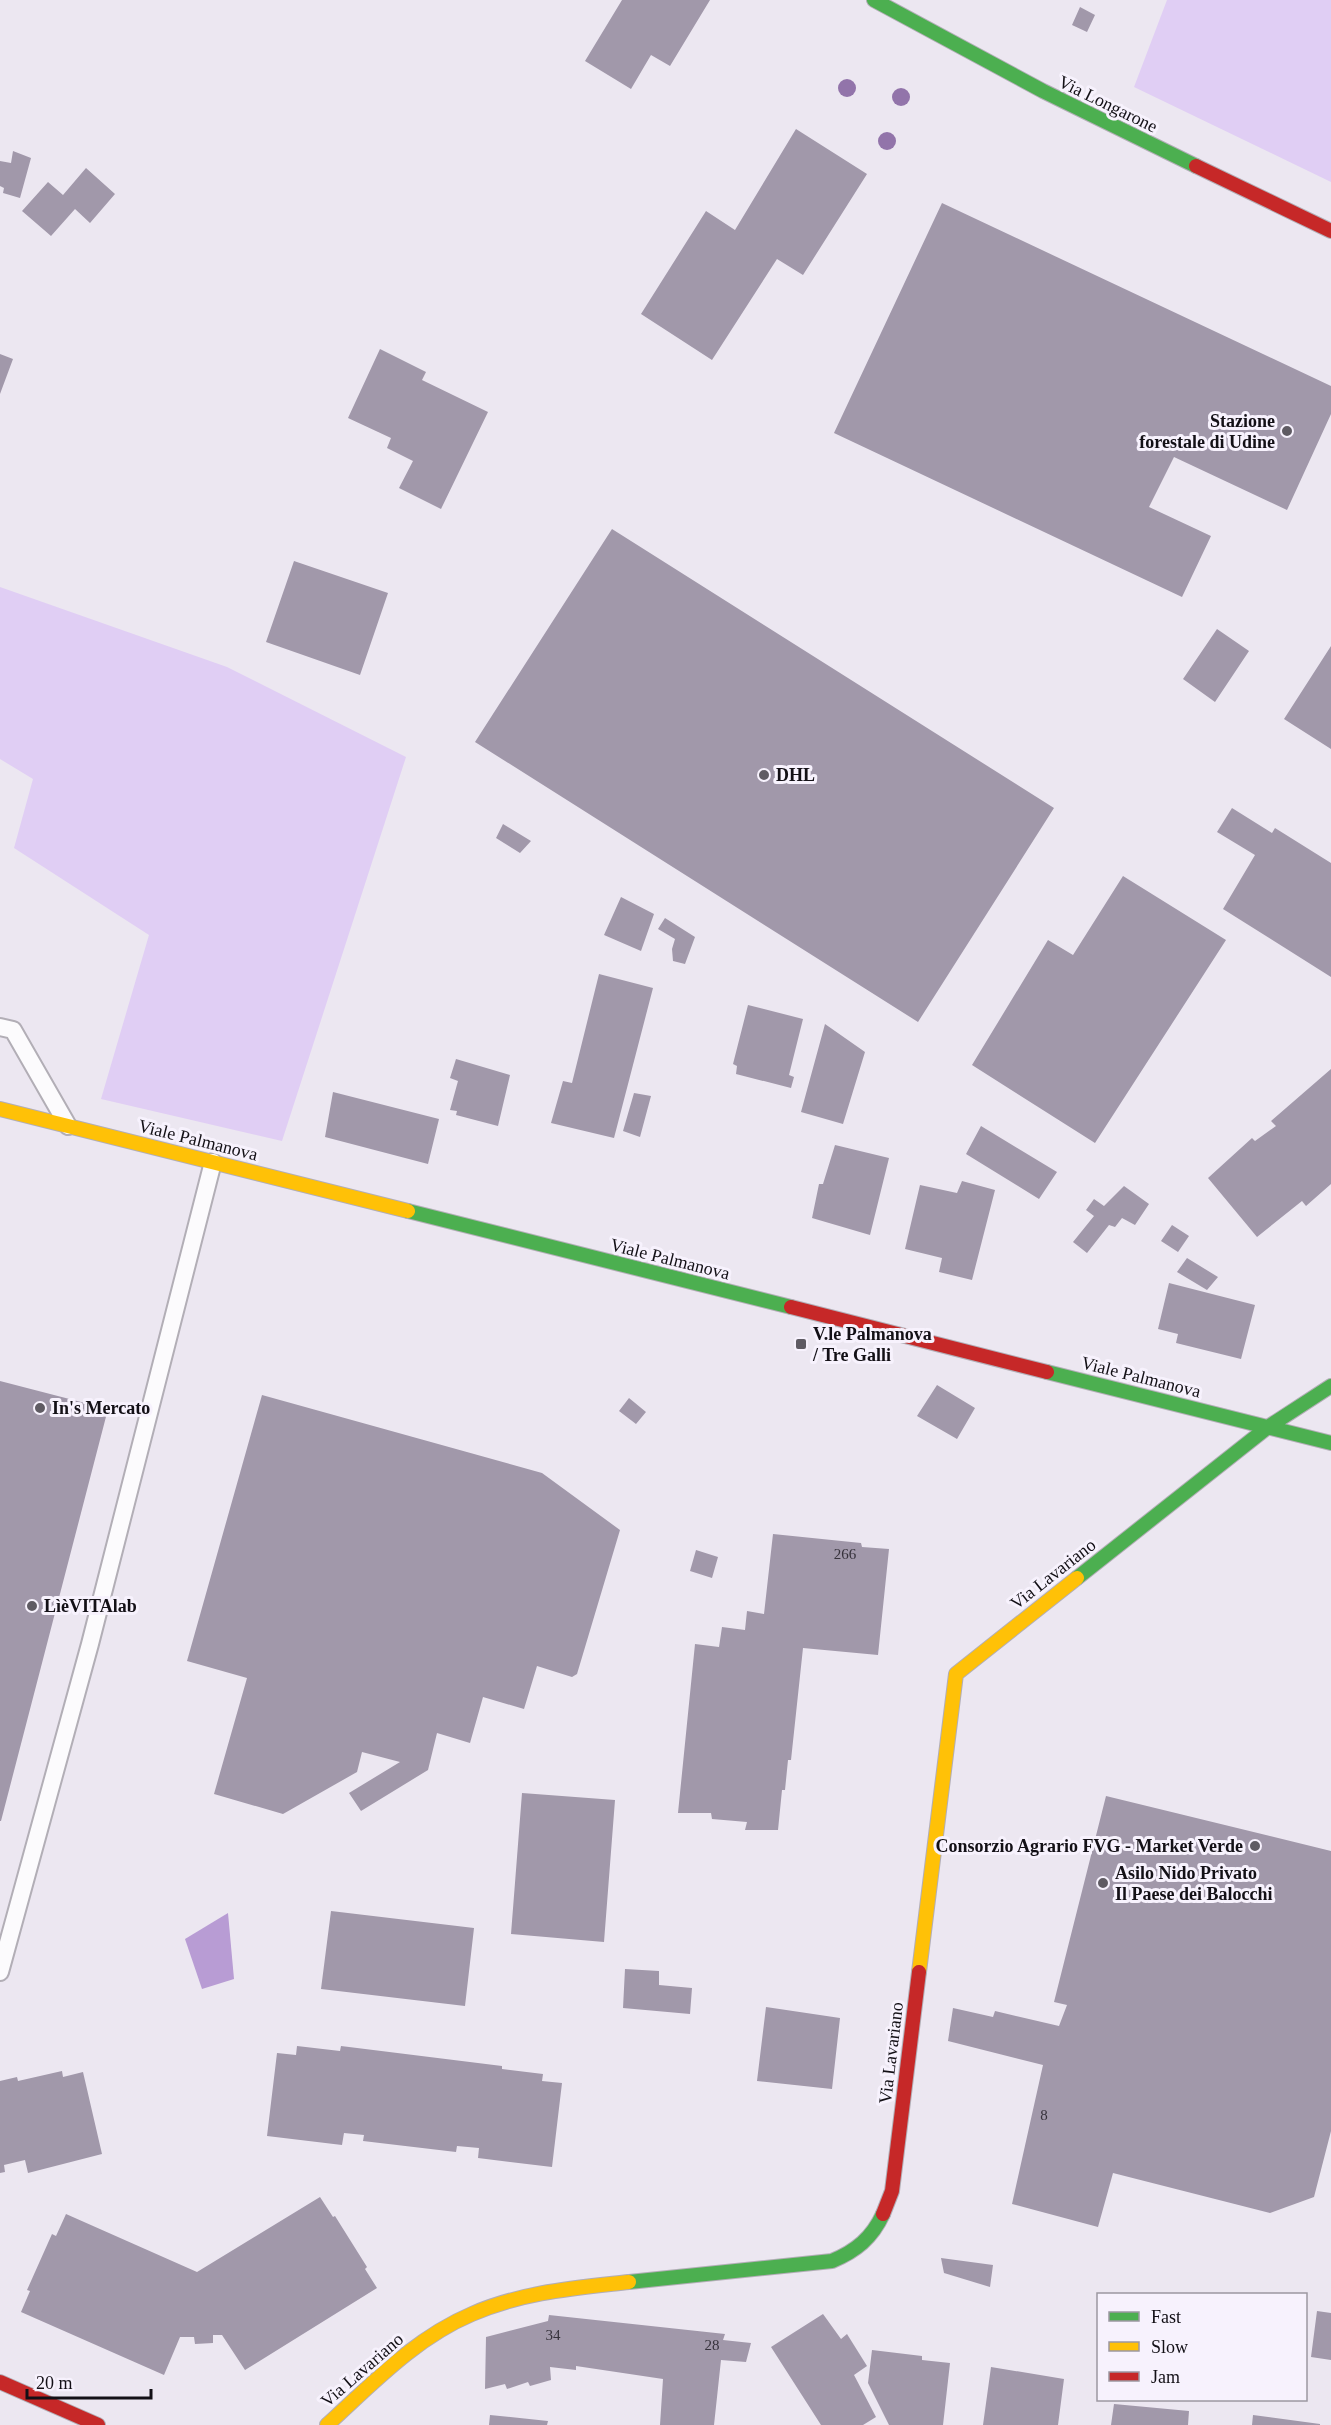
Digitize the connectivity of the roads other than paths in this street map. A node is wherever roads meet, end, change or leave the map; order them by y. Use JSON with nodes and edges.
{"nodes":[{"id":1,"x":874,"y":0,"type":"edge"},
{"id":2,"x":1331,"y":231,"type":"edge"},
{"id":3,"x":0,"y":1027,"type":"edge"},
{"id":4,"x":0,"y":1109,"type":"edge"},
{"id":5,"x":69,"y":1126,"type":"junction"},
{"id":6,"x":213,"y":1162,"type":"junction"},
{"id":7,"x":1331,"y":1386,"type":"edge"},
{"id":8,"x":1269,"y":1427,"type":"junction"},
{"id":9,"x":1331,"y":1443,"type":"edge"},
{"id":10,"x":0,"y":1972,"type":"edge"},
{"id":11,"x":0,"y":2382,"type":"edge"},
{"id":12,"x":98,"y":2425,"type":"edge"},
{"id":13,"x":327,"y":2425,"type":"edge"}],
"edges":[{"from":1,"to":2,"type":"street","name":"Via Longarone"},
{"from":3,"to":5,"type":"lane"},
{"from":4,"to":5,"type":"street","name":"Viale Palmanova"},
{"from":5,"to":6,"type":"street","name":"Viale Palmanova"},
{"from":6,"to":8,"type":"street","name":"Viale Palmanova"},
{"from":6,"to":10,"type":"lane"},
{"from":7,"to":8,"type":"street","name":"Via Lavariano"},
{"from":8,"to":9,"type":"street","name":"Viale Palmanova"},
{"from":8,"to":13,"type":"street","name":"Via Lavariano"},
{"from":11,"to":12,"type":"street"}]}
